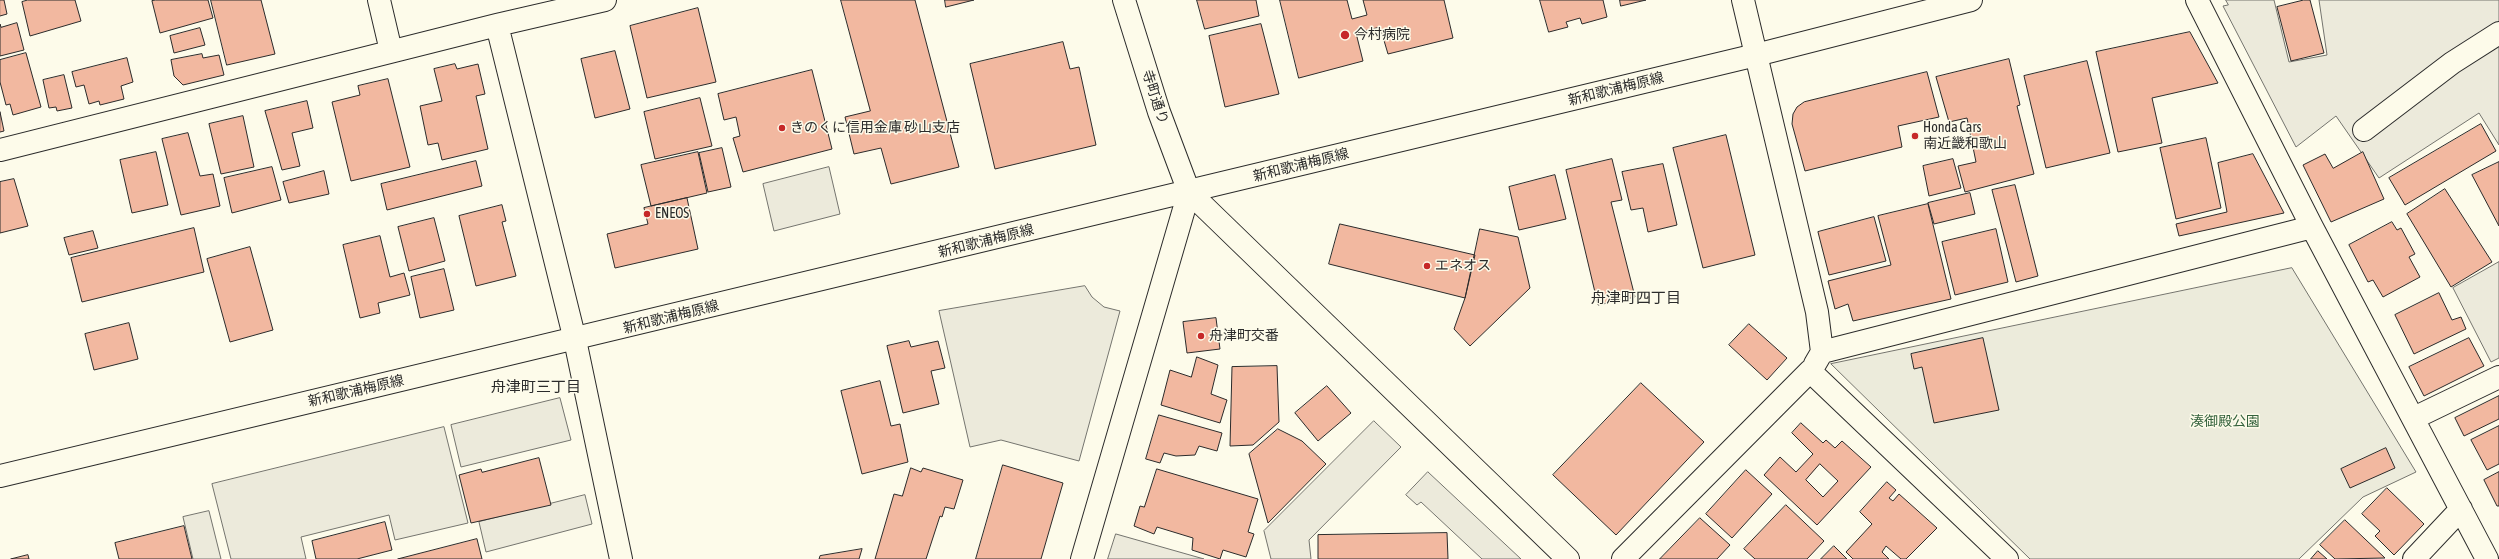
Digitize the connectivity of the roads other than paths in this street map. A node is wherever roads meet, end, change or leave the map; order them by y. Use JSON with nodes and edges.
{"nodes":[{"id":1,"x":378,"y":0,"type":"edge"},
{"id":2,"x":605,"y":0,"type":"edge"},
{"id":3,"x":1124,"y":0,"type":"edge"},
{"id":4,"x":1743,"y":0,"type":"edge"},
{"id":5,"x":2197,"y":0,"type":"edge"},
{"id":6,"x":1959,"y":2,"type":"edge"},
{"id":7,"x":497,"y":25,"type":"junction"},
{"id":8,"x":2499,"y":33,"type":"edge"},
{"id":9,"x":391,"y":51,"type":"junction"},
{"id":10,"x":1756,"y":55,"type":"junction"},
{"id":11,"x":2364,"y":130,"type":"dead end"},
{"id":12,"x":0,"y":150,"type":"edge"},
{"id":13,"x":1189,"y":192,"type":"junction"},
{"id":14,"x":2312,"y":226,"type":"junction"},
{"id":15,"x":575,"y":340,"type":"junction"},
{"id":16,"x":1822,"y":352,"type":"junction"},
{"id":17,"x":1810,"y":370,"type":"junction"},
{"id":18,"x":2499,"y":377,"type":"edge"},
{"id":19,"x":2414,"y":418,"type":"junction"},
{"id":20,"x":0,"y":476,"type":"edge"},
{"id":21,"x":2461,"y":509,"type":"junction"},
{"id":22,"x":621,"y":559,"type":"edge"},
{"id":23,"x":1082,"y":559,"type":"edge"},
{"id":24,"x":1568,"y":559,"type":"edge"},
{"id":25,"x":1623,"y":559,"type":"edge"},
{"id":26,"x":2007,"y":559,"type":"edge"},
{"id":27,"x":2414,"y":559,"type":"edge"},
{"id":28,"x":2486,"y":559,"type":"edge"}],
"edges":[{"from":1,"to":9,"type":"street"},
{"from":2,"to":7,"type":"street"},
{"from":3,"to":13,"type":"street","name":"寺町通り"},
{"from":4,"to":10,"type":"street"},
{"from":5,"to":14,"type":"street"},
{"from":6,"to":10,"type":"street","name":"新和歌浦梅原線"},
{"from":7,"to":9,"type":"street"},
{"from":7,"to":15,"type":"street"},
{"from":8,"to":11,"type":"street"},
{"from":9,"to":12,"type":"street"},
{"from":10,"to":13,"type":"street","name":"新和歌浦梅原線"},
{"from":10,"to":16,"type":"street"},
{"from":13,"to":15,"type":"street","name":"新和歌浦梅原線"},
{"from":13,"to":23,"type":"street"},
{"from":13,"to":24,"type":"street"},
{"from":14,"to":16,"type":"street"},
{"from":14,"to":19,"type":"street"},
{"from":15,"to":20,"type":"street","name":"新和歌浦梅原線"},
{"from":15,"to":22,"type":"street"},
{"from":16,"to":17,"type":"street"},
{"from":17,"to":25,"type":"street"},
{"from":17,"to":26,"type":"street"},
{"from":18,"to":19,"type":"street"},
{"from":19,"to":21,"type":"street"},
{"from":21,"to":27,"type":"street"},
{"from":21,"to":28,"type":"street"}]}
